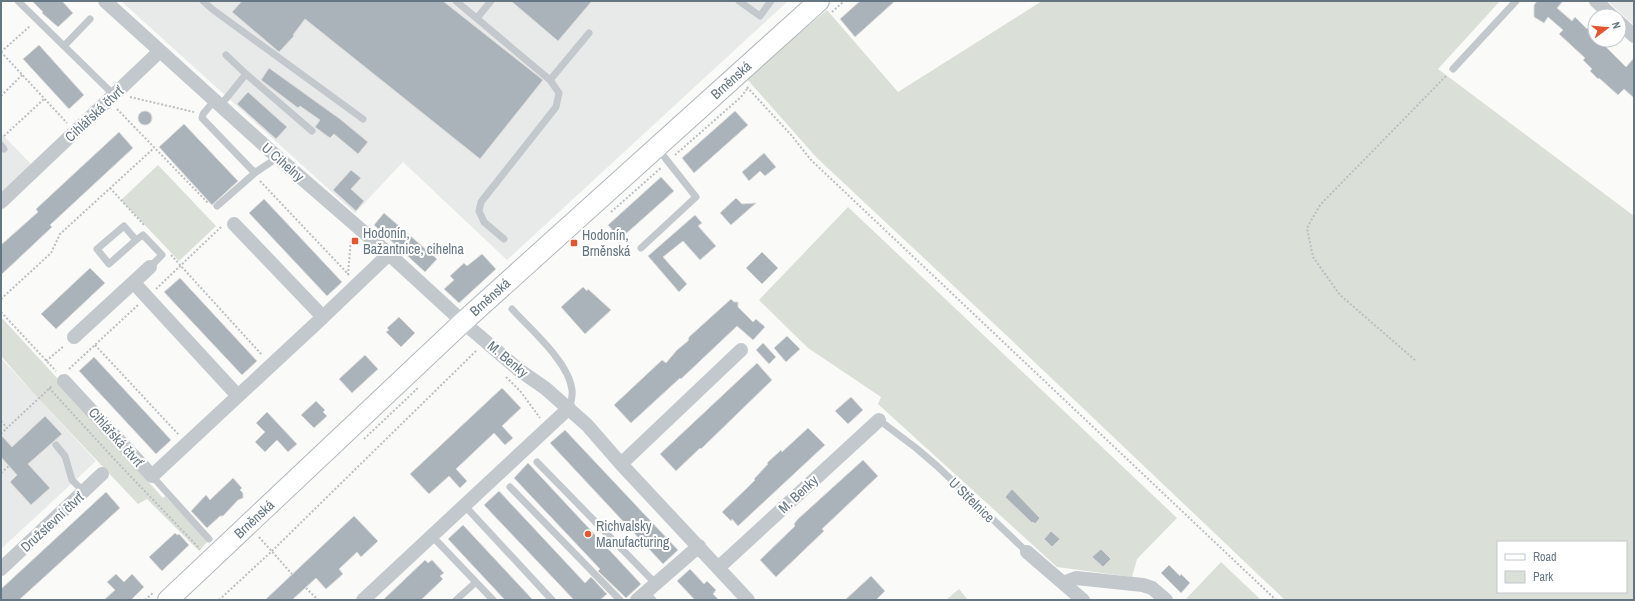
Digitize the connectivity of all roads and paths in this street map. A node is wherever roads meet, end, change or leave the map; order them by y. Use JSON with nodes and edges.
{"nodes":[{"id":1,"x":18,"y":1,"type":"edge"},
{"id":2,"x":105,"y":1,"type":"edge"},
{"id":3,"x":203,"y":1,"type":"edge"},
{"id":4,"x":456,"y":1,"type":"edge"},
{"id":5,"x":491,"y":1,"type":"edge"},
{"id":6,"x":739,"y":1,"type":"edge"},
{"id":7,"x":771,"y":1,"type":"edge"},
{"id":8,"x":819,"y":1,"type":"edge"},
{"id":9,"x":1516,"y":1,"type":"edge"},
{"id":10,"x":1596,"y":1,"type":"edge"},
{"id":11,"x":1603,"y":8,"type":"edge"},
{"id":12,"x":477,"y":18,"type":"junction"},
{"id":13,"x":90,"y":19,"type":"dead end"},
{"id":14,"x":37,"y":20,"type":"junction"},
{"id":15,"x":589,"y":33,"type":"dead end"},
{"id":16,"x":64,"y":46,"type":"junction"},
{"id":17,"x":160,"y":51,"type":"junction"},
{"id":18,"x":1,"y":52,"type":"edge"},
{"id":19,"x":226,"y":55,"type":"dead end"},
{"id":20,"x":1453,"y":69,"type":"joint"},
{"id":21,"x":246,"y":74,"type":"junction"},
{"id":22,"x":22,"y":75,"type":"junction"},
{"id":23,"x":736,"y":76,"type":"junction"},
{"id":24,"x":550,"y":80,"type":"junction"},
{"id":25,"x":1,"y":96,"type":"edge"},
{"id":26,"x":116,"y":97,"type":"junction"},
{"id":27,"x":44,"y":99,"type":"junction"},
{"id":28,"x":217,"y":103,"type":"junction"},
{"id":29,"x":203,"y":114,"type":"junction"},
{"id":30,"x":364,"y":119,"type":"dead end"},
{"id":31,"x":312,"y":131,"type":"dead end"},
{"id":32,"x":75,"y":132,"type":"junction"},
{"id":33,"x":1,"y":139,"type":"edge"},
{"id":34,"x":154,"y":148,"type":"junction"},
{"id":35,"x":656,"y":148,"type":"junction"},
{"id":36,"x":276,"y":156,"type":"junction"},
{"id":37,"x":255,"y":173,"type":"junction"},
{"id":38,"x":1,"y":202,"type":"edge"},
{"id":39,"x":217,"y":206,"type":"joint"},
{"id":40,"x":234,"y":224,"type":"dead end"},
{"id":41,"x":351,"y":235,"type":"dead end"},
{"id":42,"x":504,"y":239,"type":"dead end"},
{"id":43,"x":136,"y":240,"type":"junction"},
{"id":44,"x":640,"y":248,"type":"dead end"},
{"id":45,"x":389,"y":254,"type":"junction"},
{"id":46,"x":181,"y":265,"type":"dead end"},
{"id":47,"x":150,"y":267,"type":"joint"},
{"id":48,"x":348,"y":275,"type":"junction"},
{"id":49,"x":352,"y":278,"type":"dead end"},
{"id":50,"x":134,"y":283,"type":"junction"},
{"id":51,"x":1,"y":299,"type":"edge"},
{"id":52,"x":512,"y":309,"type":"dead end"},
{"id":53,"x":1,"y":312,"type":"edge"},
{"id":54,"x":323,"y":317,"type":"junction"},
{"id":55,"x":463,"y":322,"type":"junction"},
{"id":56,"x":74,"y":337,"type":"joint"},
{"id":57,"x":95,"y":345,"type":"dead end"},
{"id":58,"x":472,"y":345,"type":"dead end"},
{"id":59,"x":477,"y":350,"type":"junction"},
{"id":60,"x":741,"y":350,"type":"dead end"},
{"id":61,"x":482,"y":355,"type":"dead end"},
{"id":62,"x":266,"y":359,"type":"dead end"},
{"id":63,"x":1415,"y":360,"type":"dead end"},
{"id":64,"x":46,"y":361,"type":"junction"},
{"id":65,"x":504,"y":376,"type":"dead end"},
{"id":66,"x":62,"y":378,"type":"junction"},
{"id":67,"x":50,"y":388,"type":"junction"},
{"id":68,"x":238,"y":396,"type":"junction"},
{"id":69,"x":569,"y":408,"type":"junction"},
{"id":70,"x":540,"y":418,"type":"dead end"},
{"id":71,"x":878,"y":420,"type":"joint"},
{"id":72,"x":1,"y":421,"type":"edge"},
{"id":73,"x":7,"y":428,"type":"junction"},
{"id":74,"x":1,"y":434,"type":"edge"},
{"id":75,"x":180,"y":436,"type":"dead end"},
{"id":76,"x":56,"y":445,"type":"dead end"},
{"id":77,"x":537,"y":462,"type":"dead end"},
{"id":78,"x":621,"y":464,"type":"junction"},
{"id":79,"x":9,"y":466,"type":"dead end"},
{"id":80,"x":1,"y":472,"type":"edge"},
{"id":81,"x":102,"y":474,"type":"dead end"},
{"id":82,"x":152,"y":476,"type":"junction"},
{"id":83,"x":510,"y":487,"type":"dead end"},
{"id":84,"x":84,"y":492,"type":"junction"},
{"id":85,"x":465,"y":506,"type":"junction"},
{"id":86,"x":432,"y":536,"type":"junction"},
{"id":87,"x":259,"y":537,"type":"dead end"},
{"id":88,"x":209,"y":539,"type":"dead end"},
{"id":89,"x":699,"y":546,"type":"junction"},
{"id":90,"x":200,"y":550,"type":"dead end"},
{"id":91,"x":272,"y":551,"type":"junction"},
{"id":92,"x":1027,"y":552,"type":"joint"},
{"id":93,"x":718,"y":568,"type":"junction"},
{"id":94,"x":1,"y":569,"type":"edge"},
{"id":95,"x":292,"y":574,"type":"dead end"},
{"id":96,"x":476,"y":582,"type":"junction"},
{"id":97,"x":1063,"y":583,"type":"junction"},
{"id":98,"x":306,"y":588,"type":"dead end"},
{"id":99,"x":648,"y":594,"type":"edge"},
{"id":100,"x":365,"y":599,"type":"edge"},
{"id":101,"x":168,"y":600,"type":"edge"},
{"id":102,"x":219,"y":600,"type":"edge"},
{"id":103,"x":318,"y":600,"type":"edge"},
{"id":104,"x":456,"y":600,"type":"edge"},
{"id":105,"x":493,"y":600,"type":"edge"},
{"id":106,"x":552,"y":600,"type":"edge"},
{"id":107,"x":620,"y":600,"type":"edge"},
{"id":108,"x":748,"y":600,"type":"edge"},
{"id":109,"x":1083,"y":600,"type":"edge"},
{"id":110,"x":1166,"y":600,"type":"edge"},
{"id":111,"x":1276,"y":600,"type":"edge"}],
"edges":[{"from":1,"to":14,"type":"lane"},
{"from":2,"to":17,"type":"street","name":"U Cihelny"},
{"from":3,"to":30,"type":"lane"},
{"from":4,"to":12,"type":"lane"},
{"from":5,"to":12,"type":"lane"},
{"from":6,"to":7,"type":"lane"},
{"from":8,"to":23,"type":"main road","name":"Brněnská"},
{"from":9,"to":20,"type":"lane"},
{"from":10,"to":11,"type":"street"},
{"from":12,"to":24,"type":"lane"},
{"from":13,"to":16,"type":"lane"},
{"from":14,"to":16,"type":"lane"},
{"from":14,"to":18,"type":"path"},
{"from":15,"to":24,"type":"lane"},
{"from":16,"to":26,"type":"lane"},
{"from":17,"to":26,"type":"street","name":"Cihlářská čtvrť"},
{"from":17,"to":28,"type":"street","name":"U Cihelny"},
{"from":18,"to":22,"type":"path"},
{"from":19,"to":21,"type":"lane"},
{"from":20,"to":63,"type":"path"},
{"from":21,"to":28,"type":"lane"},
{"from":21,"to":31,"type":"lane"},
{"from":22,"to":25,"type":"path"},
{"from":22,"to":27,"type":"path"},
{"from":23,"to":35,"type":"main road","name":"Brněnská"},
{"from":23,"to":111,"type":"path"},
{"from":24,"to":42,"type":"lane"},
{"from":26,"to":29,"type":"path"},
{"from":26,"to":32,"type":"street","name":"Cihlářská čtvrť"},
{"from":26,"to":34,"type":"path"},
{"from":27,"to":32,"type":"path"},
{"from":27,"to":33,"type":"path"},
{"from":28,"to":29,"type":"lane"},
{"from":28,"to":36,"type":"street","name":"U Cihelny"},
{"from":29,"to":37,"type":"lane"},
{"from":32,"to":38,"type":"street","name":"Cihlářská čtvrť"},
{"from":34,"to":39,"type":"path"},
{"from":34,"to":51,"type":"path"},
{"from":35,"to":44,"type":"lane"},
{"from":35,"to":55,"type":"main road","name":"Brněnská"},
{"from":36,"to":37,"type":"lane"},
{"from":36,"to":45,"type":"street","name":"U Cihelny"},
{"from":37,"to":39,"type":"lane"},
{"from":37,"to":48,"type":"path"},
{"from":40,"to":54,"type":"street"},
{"from":41,"to":48,"type":"path"},
{"from":43,"to":43,"type":"lane"},
{"from":43,"to":47,"type":"lane"},
{"from":45,"to":54,"type":"street","name":"Cihlářská čtvrť"},
{"from":45,"to":55,"type":"street","name":"U Cihelny"},
{"from":46,"to":62,"type":"path"},
{"from":47,"to":50,"type":"street"},
{"from":48,"to":49,"type":"path"},
{"from":50,"to":56,"type":"street"},
{"from":50,"to":68,"type":"street"},
{"from":52,"to":69,"type":"lane"},
{"from":53,"to":64,"type":"path"},
{"from":54,"to":68,"type":"street","name":"Cihlářská čtvrť"},
{"from":55,"to":69,"type":"street","name":"M. Benky"},
{"from":55,"to":101,"type":"main road","name":"Brněnská"},
{"from":56,"to":64,"type":"path"},
{"from":57,"to":75,"type":"path"},
{"from":58,"to":59,"type":"path"},
{"from":59,"to":61,"type":"path"},
{"from":59,"to":91,"type":"path"},
{"from":60,"to":78,"type":"street"},
{"from":64,"to":66,"type":"path"},
{"from":65,"to":70,"type":"path"},
{"from":66,"to":67,"type":"path"},
{"from":66,"to":82,"type":"street","name":"Cihlářská čtvrť"},
{"from":67,"to":73,"type":"path"},
{"from":67,"to":90,"type":"path"},
{"from":68,"to":82,"type":"street","name":"Cihlářská čtvrť"},
{"from":69,"to":78,"type":"street","name":"M. Benky"},
{"from":69,"to":85,"type":"street"},
{"from":71,"to":92,"type":"lane","name":"U Střelnice"},
{"from":71,"to":93,"type":"street","name":"M. Benky"},
{"from":72,"to":73,"type":"path"},
{"from":73,"to":74,"type":"path"},
{"from":76,"to":84,"type":"lane"},
{"from":77,"to":99,"type":"lane"},
{"from":78,"to":89,"type":"street","name":"M. Benky"},
{"from":79,"to":80,"type":"path"},
{"from":81,"to":84,"type":"street","name":"Družstevní čtvrť"},
{"from":82,"to":88,"type":"lane"},
{"from":83,"to":107,"type":"lane"},
{"from":84,"to":94,"type":"street","name":"Družstevní čtvrť"},
{"from":85,"to":86,"type":"street"},
{"from":85,"to":106,"type":"lane"},
{"from":86,"to":96,"type":"lane"},
{"from":86,"to":100,"type":"street"},
{"from":87,"to":91,"type":"path"},
{"from":89,"to":93,"type":"street","name":"M. Benky"},
{"from":89,"to":99,"type":"street"},
{"from":91,"to":95,"type":"path"},
{"from":91,"to":102,"type":"path"},
{"from":92,"to":97,"type":"street","name":"U Střelnice"},
{"from":93,"to":108,"type":"street","name":"M. Benky"},
{"from":96,"to":104,"type":"lane"},
{"from":96,"to":105,"type":"lane"},
{"from":97,"to":109,"type":"street","name":"U Střelnice"},
{"from":97,"to":110,"type":"street"},
{"from":98,"to":103,"type":"path"}]}
